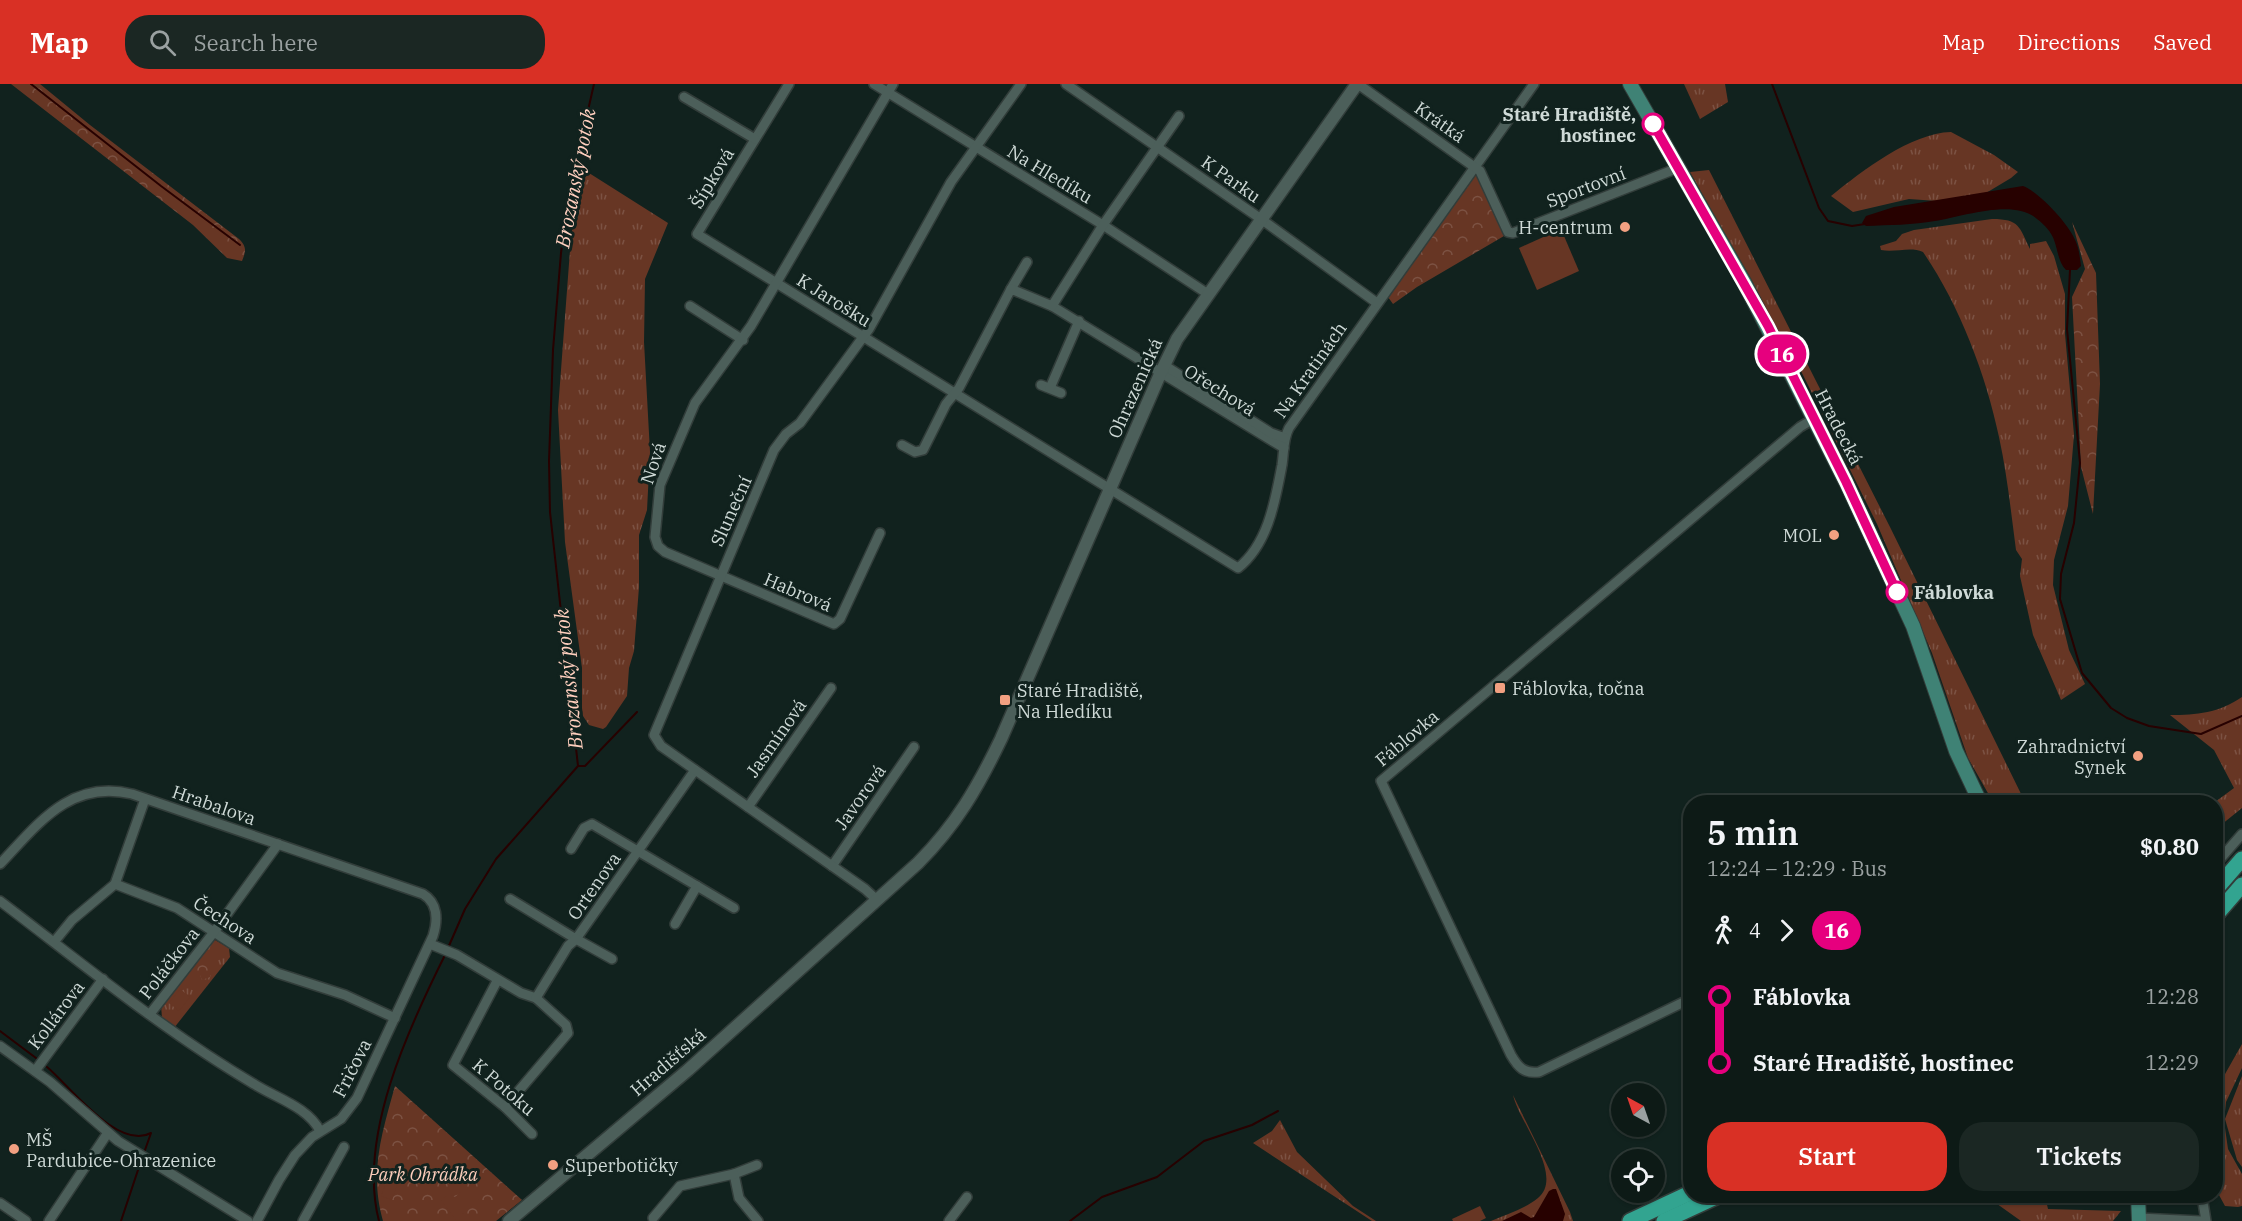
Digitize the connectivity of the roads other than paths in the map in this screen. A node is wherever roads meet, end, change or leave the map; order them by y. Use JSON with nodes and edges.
{"nodes":[{"id":1,"x":789,"y":84,"type":"edge"},
{"id":2,"x":874,"y":84,"type":"edge"},
{"id":3,"x":1021,"y":84,"type":"edge"},
{"id":4,"x":1066,"y":84,"type":"edge"},
{"id":5,"x":1358,"y":84,"type":"edge"},
{"id":6,"x":1534,"y":84,"type":"edge"},
{"id":7,"x":1630,"y":84,"type":"edge"},
{"id":8,"x":891,"y":88,"type":"edge"},
{"id":9,"x":684,"y":97,"type":"dead end"},
{"id":10,"x":1179,"y":116,"type":"dead end"},
{"id":11,"x":755,"y":139,"type":"junction"},
{"id":12,"x":975,"y":147,"type":"junction"},
{"id":13,"x":1156,"y":147,"type":"junction"},
{"id":14,"x":1475,"y":166,"type":"junction"},
{"id":15,"x":1678,"y":168,"type":"junction"},
{"id":16,"x":1261,"y":219,"type":"junction"},
{"id":17,"x":1102,"y":225,"type":"junction"},
{"id":18,"x":697,"y":234,"type":"joint"},
{"id":19,"x":1027,"y":262,"type":"dead end"},
{"id":20,"x":776,"y":283,"type":"junction"},
{"id":21,"x":1011,"y":289,"type":"junction"},
{"id":22,"x":1208,"y":294,"type":"junction"},
{"id":23,"x":1377,"y":303,"type":"junction"},
{"id":24,"x":690,"y":306,"type":"dead end"},
{"id":25,"x":1052,"y":306,"type":"junction"},
{"id":26,"x":1079,"y":321,"type":"junction"},
{"id":27,"x":863,"y":337,"type":"junction"},
{"id":28,"x":742,"y":340,"type":"junction"},
{"id":29,"x":1162,"y":369,"type":"junction"},
{"id":30,"x":1061,"y":393,"type":"dead end"},
{"id":31,"x":954,"y":394,"type":"junction"},
{"id":32,"x":1815,"y":418,"type":"junction"},
{"id":33,"x":1285,"y":438,"type":"junction"},
{"id":34,"x":902,"y":445,"type":"dead end"},
{"id":35,"x":1284,"y":448,"type":"junction"},
{"id":36,"x":1110,"y":490,"type":"junction"},
{"id":37,"x":880,"y":533,"type":"dead end"},
{"id":38,"x":720,"y":577,"type":"junction"},
{"id":39,"x":831,"y":688,"type":"dead end"},
{"id":40,"x":914,"y":747,"type":"dead end"},
{"id":41,"x":695,"y":770,"type":"junction"},
{"id":42,"x":1977,"y":795,"type":"edge"},
{"id":43,"x":145,"y":799,"type":"junction"},
{"id":44,"x":748,"y":807,"type":"junction"},
{"id":45,"x":2242,"y":834,"type":"edge"},
{"id":46,"x":278,"y":844,"type":"junction"},
{"id":47,"x":571,"y":849,"type":"dead end"},
{"id":48,"x":639,"y":852,"type":"junction"},
{"id":49,"x":2223,"y":857,"type":"edge"},
{"id":50,"x":2242,"y":860,"type":"edge"},
{"id":51,"x":0,"y":864,"type":"edge"},
{"id":52,"x":832,"y":866,"type":"junction"},
{"id":53,"x":2223,"y":881,"type":"edge"},
{"id":54,"x":115,"y":884,"type":"junction"},
{"id":55,"x":2242,"y":885,"type":"edge"},
{"id":56,"x":697,"y":886,"type":"junction"},
{"id":57,"x":510,"y":899,"type":"dead end"},
{"id":58,"x":877,"y":900,"type":"junction"},
{"id":59,"x":0,"y":902,"type":"edge"},
{"id":60,"x":433,"y":904,"type":"joint"},
{"id":61,"x":2223,"y":907,"type":"edge"},
{"id":62,"x":734,"y":908,"type":"dead end"},
{"id":63,"x":675,"y":924,"type":"dead end"},
{"id":64,"x":214,"y":932,"type":"junction"},
{"id":65,"x":576,"y":939,"type":"junction"},
{"id":66,"x":54,"y":942,"type":"junction"},
{"id":67,"x":430,"y":944,"type":"junction"},
{"id":68,"x":612,"y":959,"type":"dead end"},
{"id":69,"x":103,"y":979,"type":"junction"},
{"id":70,"x":496,"y":981,"type":"junction"},
{"id":71,"x":536,"y":998,"type":"junction"},
{"id":72,"x":1683,"y":1002,"type":"edge"},
{"id":73,"x":150,"y":1014,"type":"junction"},
{"id":74,"x":395,"y":1018,"type":"junction"},
{"id":75,"x":0,"y":1046,"type":"edge"},
{"id":76,"x":35,"y":1071,"type":"junction"},
{"id":77,"x":505,"y":1107,"type":"junction"},
{"id":78,"x":320,"y":1131,"type":"junction"},
{"id":79,"x":107,"y":1134,"type":"junction"},
{"id":80,"x":532,"y":1134,"type":"dead end"},
{"id":81,"x":344,"y":1147,"type":"dead end"},
{"id":82,"x":757,"y":1165,"type":"dead end"},
{"id":83,"x":734,"y":1174,"type":"junction"},
{"id":84,"x":1683,"y":1196,"type":"edge"},
{"id":85,"x":968,"y":1197,"type":"dead end"},
{"id":86,"x":1703,"y":1203,"type":"edge"},
{"id":87,"x":2138,"y":1203,"type":"edge"},
{"id":88,"x":2203,"y":1203,"type":"edge"},
{"id":89,"x":2,"y":1207,"type":"edge"},
{"id":90,"x":653,"y":1218,"type":"dead end"},
{"id":91,"x":2139,"y":1219,"type":"edge"},
{"id":92,"x":26,"y":1221,"type":"edge"},
{"id":93,"x":49,"y":1221,"type":"edge"},
{"id":94,"x":248,"y":1221,"type":"edge"},
{"id":95,"x":257,"y":1221,"type":"edge"},
{"id":96,"x":303,"y":1221,"type":"edge"},
{"id":97,"x":509,"y":1221,"type":"edge"},
{"id":98,"x":758,"y":1221,"type":"edge"},
{"id":99,"x":949,"y":1221,"type":"edge"},
{"id":100,"x":1630,"y":1221,"type":"edge"},
{"id":101,"x":1664,"y":1221,"type":"edge"},
{"id":102,"x":2201,"y":1221,"type":"edge"},
{"id":103,"x":2206,"y":1221,"type":"edge"}],
"edges":[{"from":1,"to":11,"type":"street","name":"Šípková"},
{"from":2,"to":8,"type":"street","name":"Na Hledíku"},
{"from":3,"to":12,"type":"street","name":"Sluneční"},
{"from":4,"to":13,"type":"street","name":"K Parku"},
{"from":5,"to":14,"type":"street","name":"Krátká"},
{"from":5,"to":16,"type":"street","name":"Ohrazenická"},
{"from":6,"to":14,"type":"street","name":"Na Kratinách"},
{"from":7,"to":15,"type":"main road","name":"Hradecká"},
{"from":8,"to":12,"type":"street","name":"Na Hledíku"},
{"from":8,"to":20,"type":"street","name":"Nová"},
{"from":9,"to":11,"type":"street","name":"Šípková"},
{"from":10,"to":13,"type":"street"},
{"from":11,"to":18,"type":"street","name":"Šípková"},
{"from":12,"to":17,"type":"street","name":"Na Hledíku"},
{"from":12,"to":27,"type":"street","name":"Sluneční"},
{"from":13,"to":16,"type":"street","name":"K Parku"},
{"from":13,"to":17,"type":"street"},
{"from":14,"to":15,"type":"street","name":"Sportovní"},
{"from":14,"to":23,"type":"street","name":"Na Kratinách"},
{"from":15,"to":32,"type":"main road","name":"Hradecká"},
{"from":16,"to":22,"type":"street","name":"Ohrazenická"},
{"from":16,"to":23,"type":"street","name":"K Parku"},
{"from":17,"to":22,"type":"street","name":"Na Hledíku"},
{"from":17,"to":25,"type":"street"},
{"from":18,"to":20,"type":"street","name":"K Jarošku"},
{"from":19,"to":21,"type":"street"},
{"from":20,"to":27,"type":"street","name":"K Jarošku"},
{"from":20,"to":28,"type":"street","name":"Nová"},
{"from":21,"to":25,"type":"street","name":"Ořechová"},
{"from":21,"to":31,"type":"street"},
{"from":22,"to":29,"type":"street","name":"Ohrazenická"},
{"from":23,"to":33,"type":"street","name":"Na Kratinách"},
{"from":24,"to":28,"type":"street"},
{"from":25,"to":26,"type":"street","name":"Ořechová"},
{"from":26,"to":29,"type":"street","name":"Ořechová"},
{"from":26,"to":30,"type":"street"},
{"from":27,"to":31,"type":"street","name":"K Jarošku"},
{"from":27,"to":38,"type":"street","name":"Sluneční"},
{"from":28,"to":38,"type":"street","name":"Nová"},
{"from":29,"to":33,"type":"street","name":"Ořechová"},
{"from":29,"to":35,"type":"street","name":"Ořechová"},
{"from":29,"to":36,"type":"street","name":"Ohrazenická"},
{"from":31,"to":34,"type":"street"},
{"from":31,"to":36,"type":"street","name":"K Jarošku"},
{"from":32,"to":42,"type":"main road","name":"Hradecká"},
{"from":32,"to":72,"type":"street","name":"Fáblovka"},
{"from":33,"to":35,"type":"street","name":"Na Kratinách"},
{"from":35,"to":36,"type":"street","name":"Na Kratinách"},
{"from":36,"to":58,"type":"street","name":"Ohrazenická"},
{"from":37,"to":38,"type":"street","name":"Habrová"},
{"from":38,"to":41,"type":"street","name":"Sluneční"},
{"from":39,"to":44,"type":"street","name":"Jasmínová"},
{"from":40,"to":52,"type":"street","name":"Javorová"},
{"from":41,"to":44,"type":"street","name":"Sluneční"},
{"from":41,"to":48,"type":"street","name":"Ortenova"},
{"from":43,"to":46,"type":"street","name":"Hrabalova"},
{"from":43,"to":51,"type":"street","name":"Hrabalova"},
{"from":43,"to":54,"type":"street"},
{"from":44,"to":52,"type":"street","name":"Sluneční"},
{"from":45,"to":49,"type":"street"},
{"from":46,"to":60,"type":"street","name":"Hrabalova"},
{"from":46,"to":64,"type":"street","name":"Poláčkova"},
{"from":47,"to":48,"type":"street","name":"Ortenova"},
{"from":48,"to":56,"type":"street","name":"Ortenova"},
{"from":48,"to":65,"type":"street","name":"Ortenova"},
{"from":50,"to":53,"type":"main road"},
{"from":52,"to":58,"type":"street","name":"Sluneční"},
{"from":54,"to":64,"type":"street","name":"Čechova"},
{"from":54,"to":66,"type":"street"},
{"from":55,"to":61,"type":"main road"},
{"from":56,"to":62,"type":"street","name":"Ortenova"},
{"from":56,"to":63,"type":"street"},
{"from":57,"to":65,"type":"street","name":"Ortenova"},
{"from":58,"to":97,"type":"street","name":"Hradišťská"},
{"from":59,"to":66,"type":"street","name":"Poláčkova"},
{"from":60,"to":67,"type":"street","name":"Fričova"},
{"from":64,"to":73,"type":"street","name":"Poláčkova"},
{"from":64,"to":74,"type":"street","name":"Čechova"},
{"from":65,"to":68,"type":"street","name":"Ortenova"},
{"from":65,"to":71,"type":"street","name":"Ortenova"},
{"from":66,"to":69,"type":"street","name":"Poláčkova"},
{"from":67,"to":70,"type":"street"},
{"from":67,"to":74,"type":"street","name":"Fričova"},
{"from":69,"to":73,"type":"street","name":"Poláčkova"},
{"from":69,"to":76,"type":"street","name":"Kollárova"},
{"from":70,"to":71,"type":"street"},
{"from":70,"to":77,"type":"street","name":"K Potoku"},
{"from":71,"to":77,"type":"street"},
{"from":73,"to":78,"type":"street","name":"Poláčkova"},
{"from":74,"to":78,"type":"street","name":"Fričova"},
{"from":75,"to":76,"type":"street"},
{"from":76,"to":79,"type":"street"},
{"from":77,"to":80,"type":"street","name":"K Potoku"},
{"from":78,"to":95,"type":"street","name":"Fričova"},
{"from":79,"to":93,"type":"street"},
{"from":79,"to":94,"type":"street"},
{"from":81,"to":96,"type":"street"},
{"from":82,"to":83,"type":"street"},
{"from":83,"to":90,"type":"street"},
{"from":83,"to":98,"type":"street"},
{"from":84,"to":100,"type":"main road"},
{"from":85,"to":99,"type":"street"},
{"from":86,"to":101,"type":"main road"},
{"from":87,"to":91,"type":"main road"},
{"from":88,"to":103,"type":"street"},
{"from":89,"to":92,"type":"street"},
{"from":91,"to":102,"type":"street"}]}
